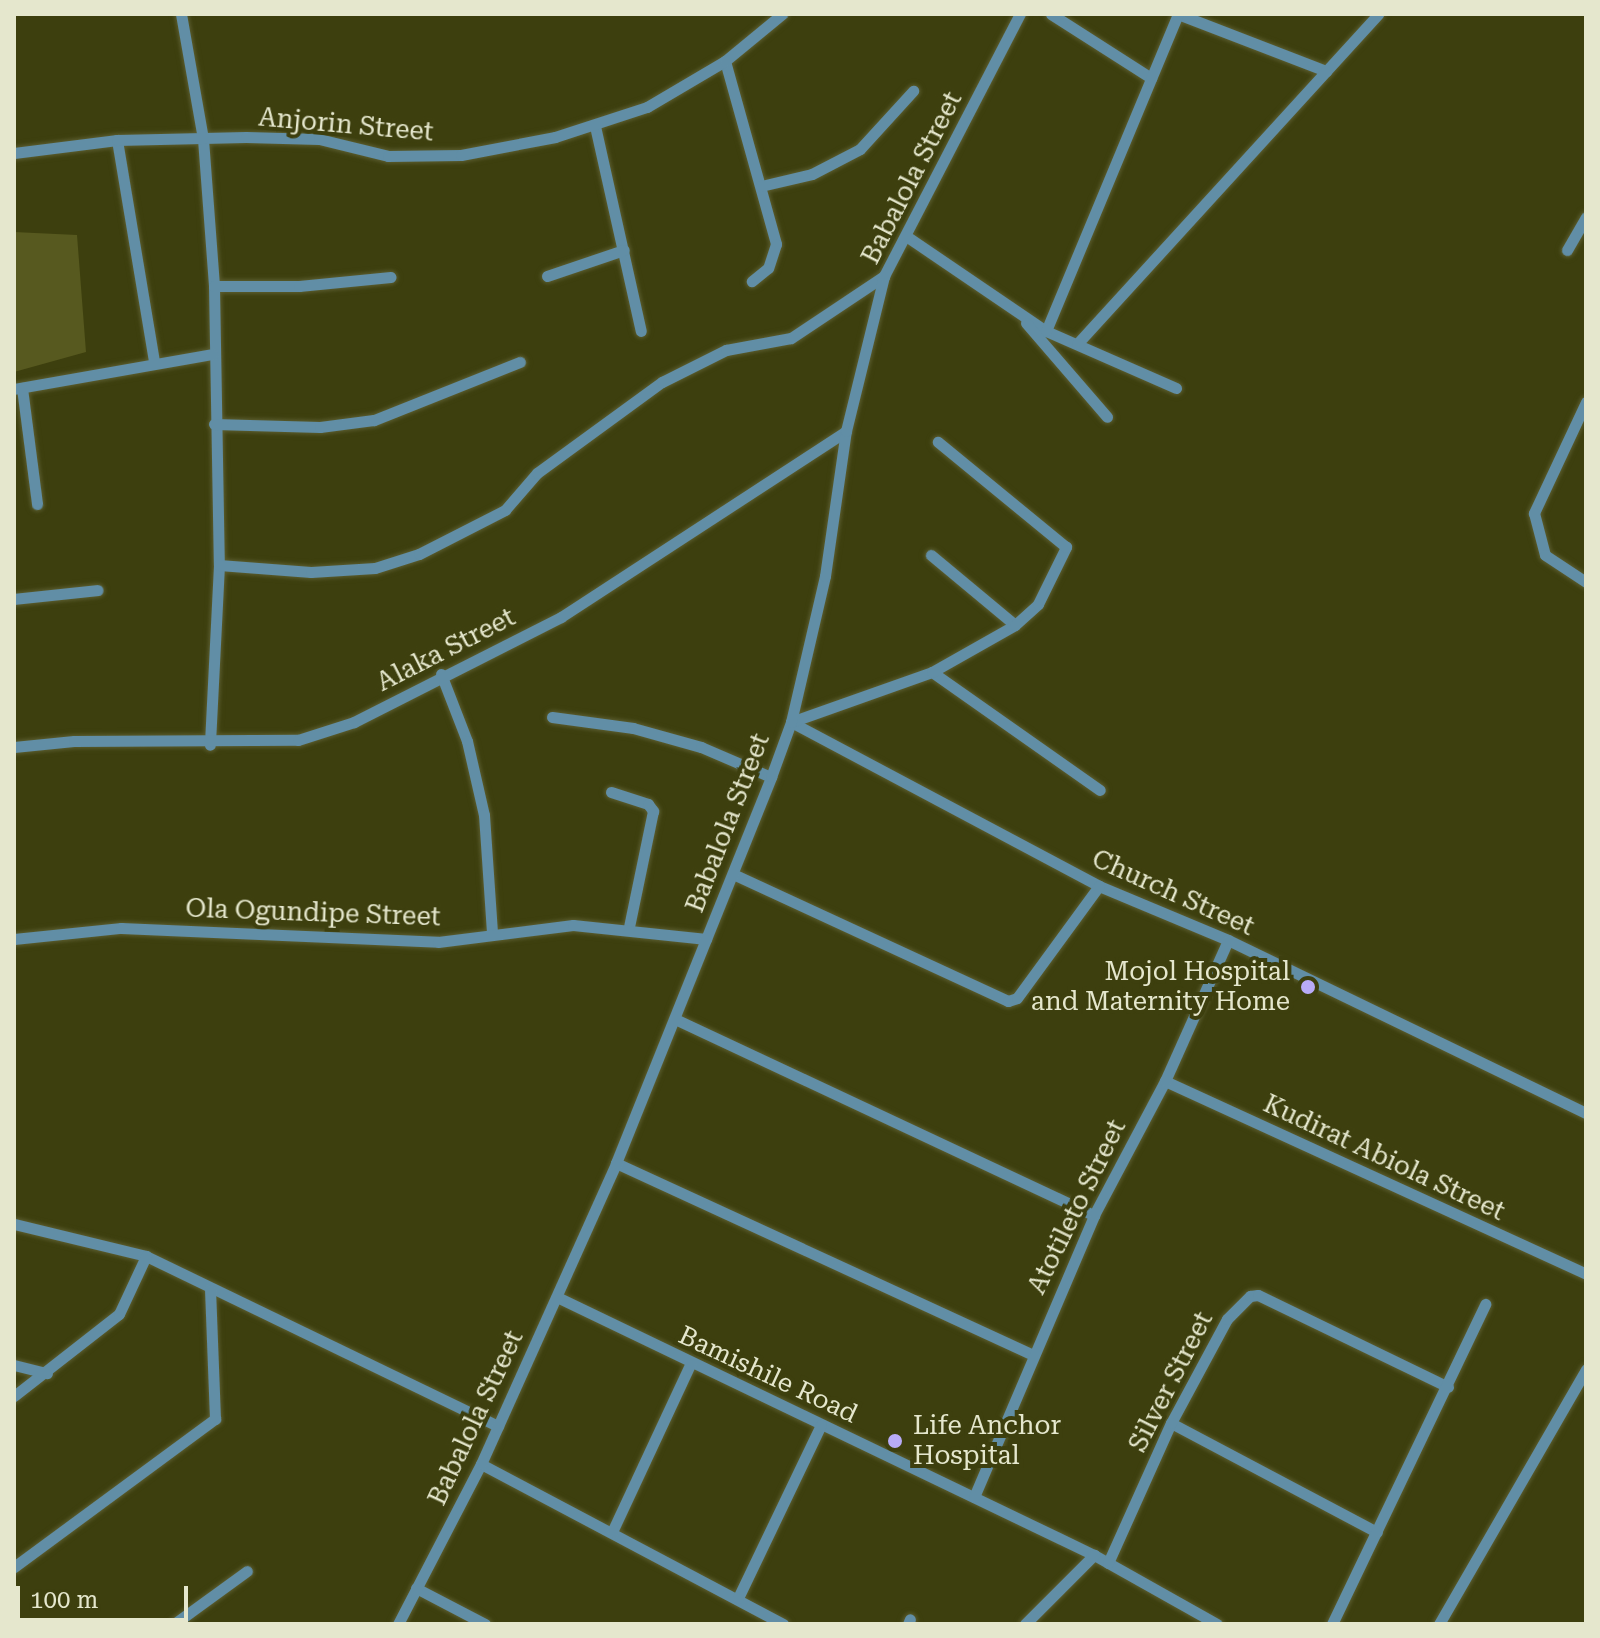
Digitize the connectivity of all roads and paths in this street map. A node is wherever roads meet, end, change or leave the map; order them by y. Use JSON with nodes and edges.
{"nodes":[{"id":1,"x":181,"y":14,"type":"edge"},
{"id":2,"x":782,"y":14,"type":"edge"},
{"id":3,"x":1020,"y":14,"type":"edge"},
{"id":4,"x":1051,"y":14,"type":"edge"},
{"id":5,"x":1178,"y":14,"type":"edge"},
{"id":6,"x":1378,"y":14,"type":"edge"},
{"id":7,"x":725,"y":61,"type":"junction"},
{"id":8,"x":1326,"y":71,"type":"junction"},
{"id":9,"x":1151,"y":78,"type":"junction"},
{"id":10,"x":913,"y":91,"type":"dead end"},
{"id":11,"x":595,"y":126,"type":"junction"},
{"id":12,"x":203,"y":139,"type":"junction"},
{"id":13,"x":117,"y":140,"type":"junction"},
{"id":14,"x":14,"y":153,"type":"edge"},
{"id":15,"x":761,"y":186,"type":"junction"},
{"id":16,"x":1586,"y":217,"type":"edge"},
{"id":17,"x":906,"y":236,"type":"junction"},
{"id":18,"x":624,"y":250,"type":"junction"},
{"id":19,"x":1567,"y":250,"type":"dead end"},
{"id":20,"x":547,"y":276,"type":"dead end"},
{"id":21,"x":884,"y":276,"type":"junction"},
{"id":22,"x":391,"y":277,"type":"dead end"},
{"id":23,"x":752,"y":281,"type":"dead end"},
{"id":24,"x":214,"y":286,"type":"junction"},
{"id":25,"x":1021,"y":317,"type":"junction"},
{"id":26,"x":641,"y":331,"type":"dead end"},
{"id":27,"x":1046,"y":331,"type":"junction"},
{"id":28,"x":1077,"y":344,"type":"junction"},
{"id":29,"x":212,"y":354,"type":"junction"},
{"id":30,"x":154,"y":362,"type":"junction"},
{"id":31,"x":520,"y":362,"type":"dead end"},
{"id":32,"x":18,"y":388,"type":"edge"},
{"id":33,"x":1176,"y":388,"type":"dead end"},
{"id":34,"x":1586,"y":402,"type":"edge"},
{"id":35,"x":1107,"y":417,"type":"dead end"},
{"id":36,"x":214,"y":424,"type":"junction"},
{"id":37,"x":846,"y":431,"type":"junction"},
{"id":38,"x":938,"y":442,"type":"dead end"},
{"id":39,"x":37,"y":504,"type":"dead end"},
{"id":40,"x":931,"y":555,"type":"dead end"},
{"id":41,"x":219,"y":565,"type":"junction"},
{"id":42,"x":1586,"y":582,"type":"edge"},
{"id":43,"x":98,"y":590,"type":"dead end"},
{"id":44,"x":14,"y":599,"type":"edge"},
{"id":45,"x":1015,"y":625,"type":"junction"},
{"id":46,"x":932,"y":672,"type":"junction"},
{"id":47,"x":441,"y":674,"type":"junction"},
{"id":48,"x":552,"y":717,"type":"dead end"},
{"id":49,"x":791,"y":722,"type":"junction"},
{"id":50,"x":210,"y":745,"type":"junction"},
{"id":51,"x":14,"y":747,"type":"edge"},
{"id":52,"x":771,"y":777,"type":"junction"},
{"id":53,"x":1100,"y":790,"type":"dead end"},
{"id":54,"x":611,"y":792,"type":"dead end"},
{"id":55,"x":733,"y":874,"type":"junction"},
{"id":56,"x":1099,"y":886,"type":"junction"},
{"id":57,"x":629,"y":927,"type":"junction"},
{"id":58,"x":492,"y":933,"type":"junction"},
{"id":59,"x":14,"y":939,"type":"edge"},
{"id":60,"x":706,"y":939,"type":"junction"},
{"id":61,"x":1228,"y":940,"type":"junction"},
{"id":62,"x":675,"y":1019,"type":"junction"},
{"id":63,"x":1165,"y":1081,"type":"junction"},
{"id":64,"x":1586,"y":1113,"type":"edge"},
{"id":65,"x":616,"y":1163,"type":"junction"},
{"id":66,"x":1094,"y":1215,"type":"junction"},
{"id":67,"x":14,"y":1224,"type":"edge"},
{"id":68,"x":146,"y":1256,"type":"junction"},
{"id":69,"x":1586,"y":1274,"type":"edge"},
{"id":70,"x":210,"y":1290,"type":"junction"},
{"id":71,"x":557,"y":1297,"type":"junction"},
{"id":72,"x":1485,"y":1304,"type":"dead end"},
{"id":73,"x":1032,"y":1354,"type":"junction"},
{"id":74,"x":14,"y":1365,"type":"edge"},
{"id":75,"x":690,"y":1365,"type":"junction"},
{"id":76,"x":1586,"y":1369,"type":"edge"},
{"id":77,"x":47,"y":1373,"type":"junction"},
{"id":78,"x":1448,"y":1387,"type":"junction"},
{"id":79,"x":14,"y":1396,"type":"edge"},
{"id":80,"x":1171,"y":1423,"type":"junction"},
{"id":81,"x":821,"y":1425,"type":"junction"},
{"id":82,"x":498,"y":1426,"type":"junction"},
{"id":83,"x":481,"y":1464,"type":"junction"},
{"id":84,"x":974,"y":1497,"type":"junction"},
{"id":85,"x":612,"y":1532,"type":"junction"},
{"id":86,"x":1377,"y":1532,"type":"junction"},
{"id":87,"x":1094,"y":1555,"type":"junction"},
{"id":88,"x":1108,"y":1563,"type":"junction"},
{"id":89,"x":14,"y":1567,"type":"edge"},
{"id":90,"x":247,"y":1571,"type":"dead end"},
{"id":91,"x":416,"y":1588,"type":"junction"},
{"id":92,"x":738,"y":1598,"type":"junction"},
{"id":93,"x":174,"y":1624,"type":"edge"},
{"id":94,"x":398,"y":1624,"type":"edge"},
{"id":95,"x":485,"y":1624,"type":"edge"},
{"id":96,"x":783,"y":1624,"type":"edge"},
{"id":97,"x":1025,"y":1624,"type":"edge"},
{"id":98,"x":1217,"y":1624,"type":"edge"},
{"id":99,"x":1332,"y":1624,"type":"edge"},
{"id":100,"x":1439,"y":1624,"type":"edge"}],
"edges":[{"from":1,"to":12,"type":"street"},
{"from":2,"to":7,"type":"street","name":"Anjorin Street"},
{"from":3,"to":17,"type":"street","name":"Babalola Street"},
{"from":4,"to":9,"type":"street"},
{"from":5,"to":8,"type":"street"},
{"from":5,"to":9,"type":"street"},
{"from":6,"to":8,"type":"street"},
{"from":7,"to":11,"type":"street","name":"Anjorin Street"},
{"from":7,"to":15,"type":"street"},
{"from":8,"to":28,"type":"street"},
{"from":9,"to":27,"type":"street"},
{"from":10,"to":15,"type":"street"},
{"from":11,"to":12,"type":"street","name":"Anjorin Street"},
{"from":11,"to":18,"type":"street"},
{"from":12,"to":13,"type":"street","name":"Anjorin Street"},
{"from":12,"to":24,"type":"street"},
{"from":13,"to":14,"type":"street","name":"Anjorin Street"},
{"from":13,"to":30,"type":"street"},
{"from":15,"to":23,"type":"street"},
{"from":16,"to":19,"type":"street"},
{"from":17,"to":21,"type":"street","name":"Babalola Street"},
{"from":17,"to":25,"type":"street"},
{"from":18,"to":20,"type":"street"},
{"from":18,"to":26,"type":"street"},
{"from":21,"to":37,"type":"street","name":"Babalola Street"},
{"from":21,"to":41,"type":"street"},
{"from":22,"to":24,"type":"street"},
{"from":24,"to":29,"type":"street"},
{"from":25,"to":27,"type":"street"},
{"from":25,"to":35,"type":"street"},
{"from":27,"to":28,"type":"street"},
{"from":28,"to":33,"type":"street"},
{"from":29,"to":30,"type":"street"},
{"from":29,"to":36,"type":"street"},
{"from":30,"to":32,"type":"street"},
{"from":31,"to":36,"type":"street"},
{"from":32,"to":39,"type":"street"},
{"from":34,"to":42,"type":"street"},
{"from":36,"to":41,"type":"street"},
{"from":37,"to":47,"type":"street","name":"Alaka Street"},
{"from":37,"to":49,"type":"street","name":"Babalola Street"},
{"from":38,"to":45,"type":"street"},
{"from":40,"to":45,"type":"street"},
{"from":41,"to":50,"type":"street"},
{"from":43,"to":44,"type":"street"},
{"from":45,"to":46,"type":"street"},
{"from":46,"to":49,"type":"street"},
{"from":46,"to":53,"type":"street"},
{"from":47,"to":50,"type":"street","name":"Alaka Street"},
{"from":47,"to":58,"type":"street"},
{"from":48,"to":52,"type":"street"},
{"from":49,"to":52,"type":"street","name":"Babalola Street"},
{"from":49,"to":56,"type":"street","name":"Church Street"},
{"from":50,"to":51,"type":"street","name":"Alaka Street"},
{"from":52,"to":55,"type":"street","name":"Babalola Street"},
{"from":54,"to":57,"type":"street"},
{"from":55,"to":56,"type":"street"},
{"from":55,"to":60,"type":"street","name":"Babalola Street"},
{"from":56,"to":61,"type":"street","name":"Church Street"},
{"from":57,"to":58,"type":"street","name":"Ola Ogundipe Street"},
{"from":57,"to":60,"type":"street","name":"Ola Ogundipe Street"},
{"from":58,"to":59,"type":"street","name":"Ola Ogundipe Street"},
{"from":60,"to":62,"type":"street","name":"Babalola Street"},
{"from":61,"to":63,"type":"street","name":"Atotileto Street"},
{"from":61,"to":64,"type":"street","name":"Church Street"},
{"from":62,"to":65,"type":"street","name":"Babalola Street"},
{"from":62,"to":66,"type":"street"},
{"from":63,"to":66,"type":"street","name":"Atotileto Street"},
{"from":63,"to":69,"type":"street","name":"Kudirat Abiola Street"},
{"from":65,"to":71,"type":"street","name":"Babalola Street"},
{"from":65,"to":73,"type":"street"},
{"from":66,"to":73,"type":"street","name":"Atotileto Street"},
{"from":67,"to":68,"type":"street"},
{"from":68,"to":70,"type":"street"},
{"from":68,"to":77,"type":"street"},
{"from":70,"to":82,"type":"street"},
{"from":70,"to":89,"type":"street"},
{"from":71,"to":75,"type":"street","name":"Bamishile Road"},
{"from":71,"to":82,"type":"street","name":"Babalola Street"},
{"from":72,"to":78,"type":"street"},
{"from":73,"to":84,"type":"street","name":"Atotileto Street"},
{"from":74,"to":77,"type":"street"},
{"from":75,"to":81,"type":"street","name":"Bamishile Road"},
{"from":75,"to":85,"type":"street"},
{"from":76,"to":100,"type":"street"},
{"from":77,"to":79,"type":"street"},
{"from":78,"to":80,"type":"street","name":"Silver Street"},
{"from":78,"to":86,"type":"street"},
{"from":80,"to":86,"type":"street"},
{"from":80,"to":88,"type":"street","name":"Silver Street"},
{"from":81,"to":84,"type":"street","name":"Bamishile Road"},
{"from":81,"to":92,"type":"street"},
{"from":82,"to":83,"type":"street","name":"Babalola Street"},
{"from":83,"to":85,"type":"street"},
{"from":83,"to":91,"type":"street","name":"Babalola Street"},
{"from":84,"to":87,"type":"street","name":"Bamishile Road"},
{"from":85,"to":92,"type":"street"},
{"from":86,"to":99,"type":"street"},
{"from":87,"to":88,"type":"street","name":"Bamishile Road"},
{"from":87,"to":97,"type":"street"},
{"from":88,"to":98,"type":"street","name":"Bamishile Road"},
{"from":90,"to":93,"type":"street"},
{"from":91,"to":94,"type":"street","name":"Babalola Street"},
{"from":91,"to":95,"type":"street"},
{"from":92,"to":96,"type":"street"}]}
